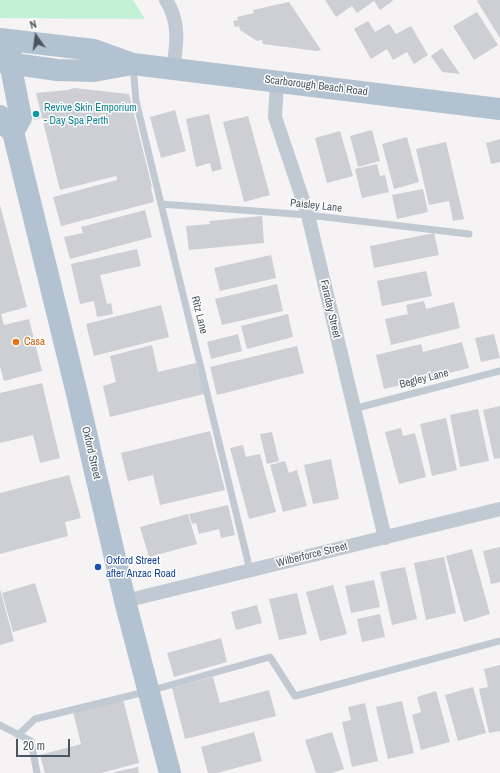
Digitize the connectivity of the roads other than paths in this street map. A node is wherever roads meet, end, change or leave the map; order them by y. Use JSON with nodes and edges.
{"nodes":[{"id":1,"x":166,"y":0,"type":"edge"},
{"id":2,"x":6,"y":40,"type":"edge"},
{"id":3,"x":5,"y":62,"type":"edge"},
{"id":4,"x":133,"y":64,"type":"junction"},
{"id":5,"x":173,"y":69,"type":"junction"},
{"id":6,"x":277,"y":82,"type":"junction"},
{"id":7,"x":500,"y":109,"type":"edge"},
{"id":8,"x":7,"y":124,"type":"edge"},
{"id":9,"x":161,"y":204,"type":"junction"},
{"id":10,"x":308,"y":215,"type":"junction"},
{"id":11,"x":469,"y":234,"type":"dead end"},
{"id":12,"x":500,"y":371,"type":"edge"},
{"id":13,"x":353,"y":409,"type":"junction"},
{"id":14,"x":500,"y":509,"type":"edge"},
{"id":15,"x":385,"y":538,"type":"junction"},
{"id":16,"x":250,"y":570,"type":"junction"},
{"id":17,"x":125,"y":601,"type":"junction"},
{"id":18,"x":500,"y":641,"type":"edge"},
{"id":19,"x":149,"y":691,"type":"junction"},
{"id":20,"x":0,"y":725,"type":"edge"},
{"id":21,"x":18,"y":736,"type":"junction"},
{"id":22,"x":37,"y":773,"type":"edge"},
{"id":23,"x":170,"y":773,"type":"edge"}],
"edges":[{"from":1,"to":5,"type":"street"},
{"from":2,"to":3,"type":"main road","name":"Oxford Street"},
{"from":2,"to":4,"type":"main road","name":"Scarborough Beach Road"},
{"from":3,"to":4,"type":"main road","name":"Scarborough Beach Road"},
{"from":3,"to":8,"type":"main road","name":"Oxford Street"},
{"from":4,"to":5,"type":"main road","name":"Scarborough Beach Road"},
{"from":4,"to":9,"type":"lane","name":"Ritz Lane"},
{"from":5,"to":6,"type":"main road","name":"Scarborough Beach Road"},
{"from":6,"to":7,"type":"main road","name":"Scarborough Beach Road"},
{"from":6,"to":10,"type":"street","name":"Faraday Street"},
{"from":8,"to":17,"type":"main road","name":"Oxford Street"},
{"from":9,"to":10,"type":"lane","name":"Paisley Lane"},
{"from":9,"to":16,"type":"lane","name":"Ritz Lane"},
{"from":10,"to":11,"type":"lane","name":"Paisley Lane"},
{"from":10,"to":13,"type":"street","name":"Faraday Street"},
{"from":12,"to":13,"type":"lane","name":"Begley Lane"},
{"from":13,"to":15,"type":"street","name":"Faraday Street"},
{"from":14,"to":15,"type":"street","name":"Wilberforce Street"},
{"from":15,"to":16,"type":"street","name":"Wilberforce Street"},
{"from":16,"to":17,"type":"street","name":"Wilberforce Street"},
{"from":17,"to":19,"type":"main road","name":"Oxford Street"},
{"from":18,"to":19,"type":"lane"},
{"from":19,"to":21,"type":"lane"},
{"from":19,"to":23,"type":"main road","name":"Oxford Street"},
{"from":20,"to":21,"type":"lane"},
{"from":21,"to":22,"type":"lane"}]}
